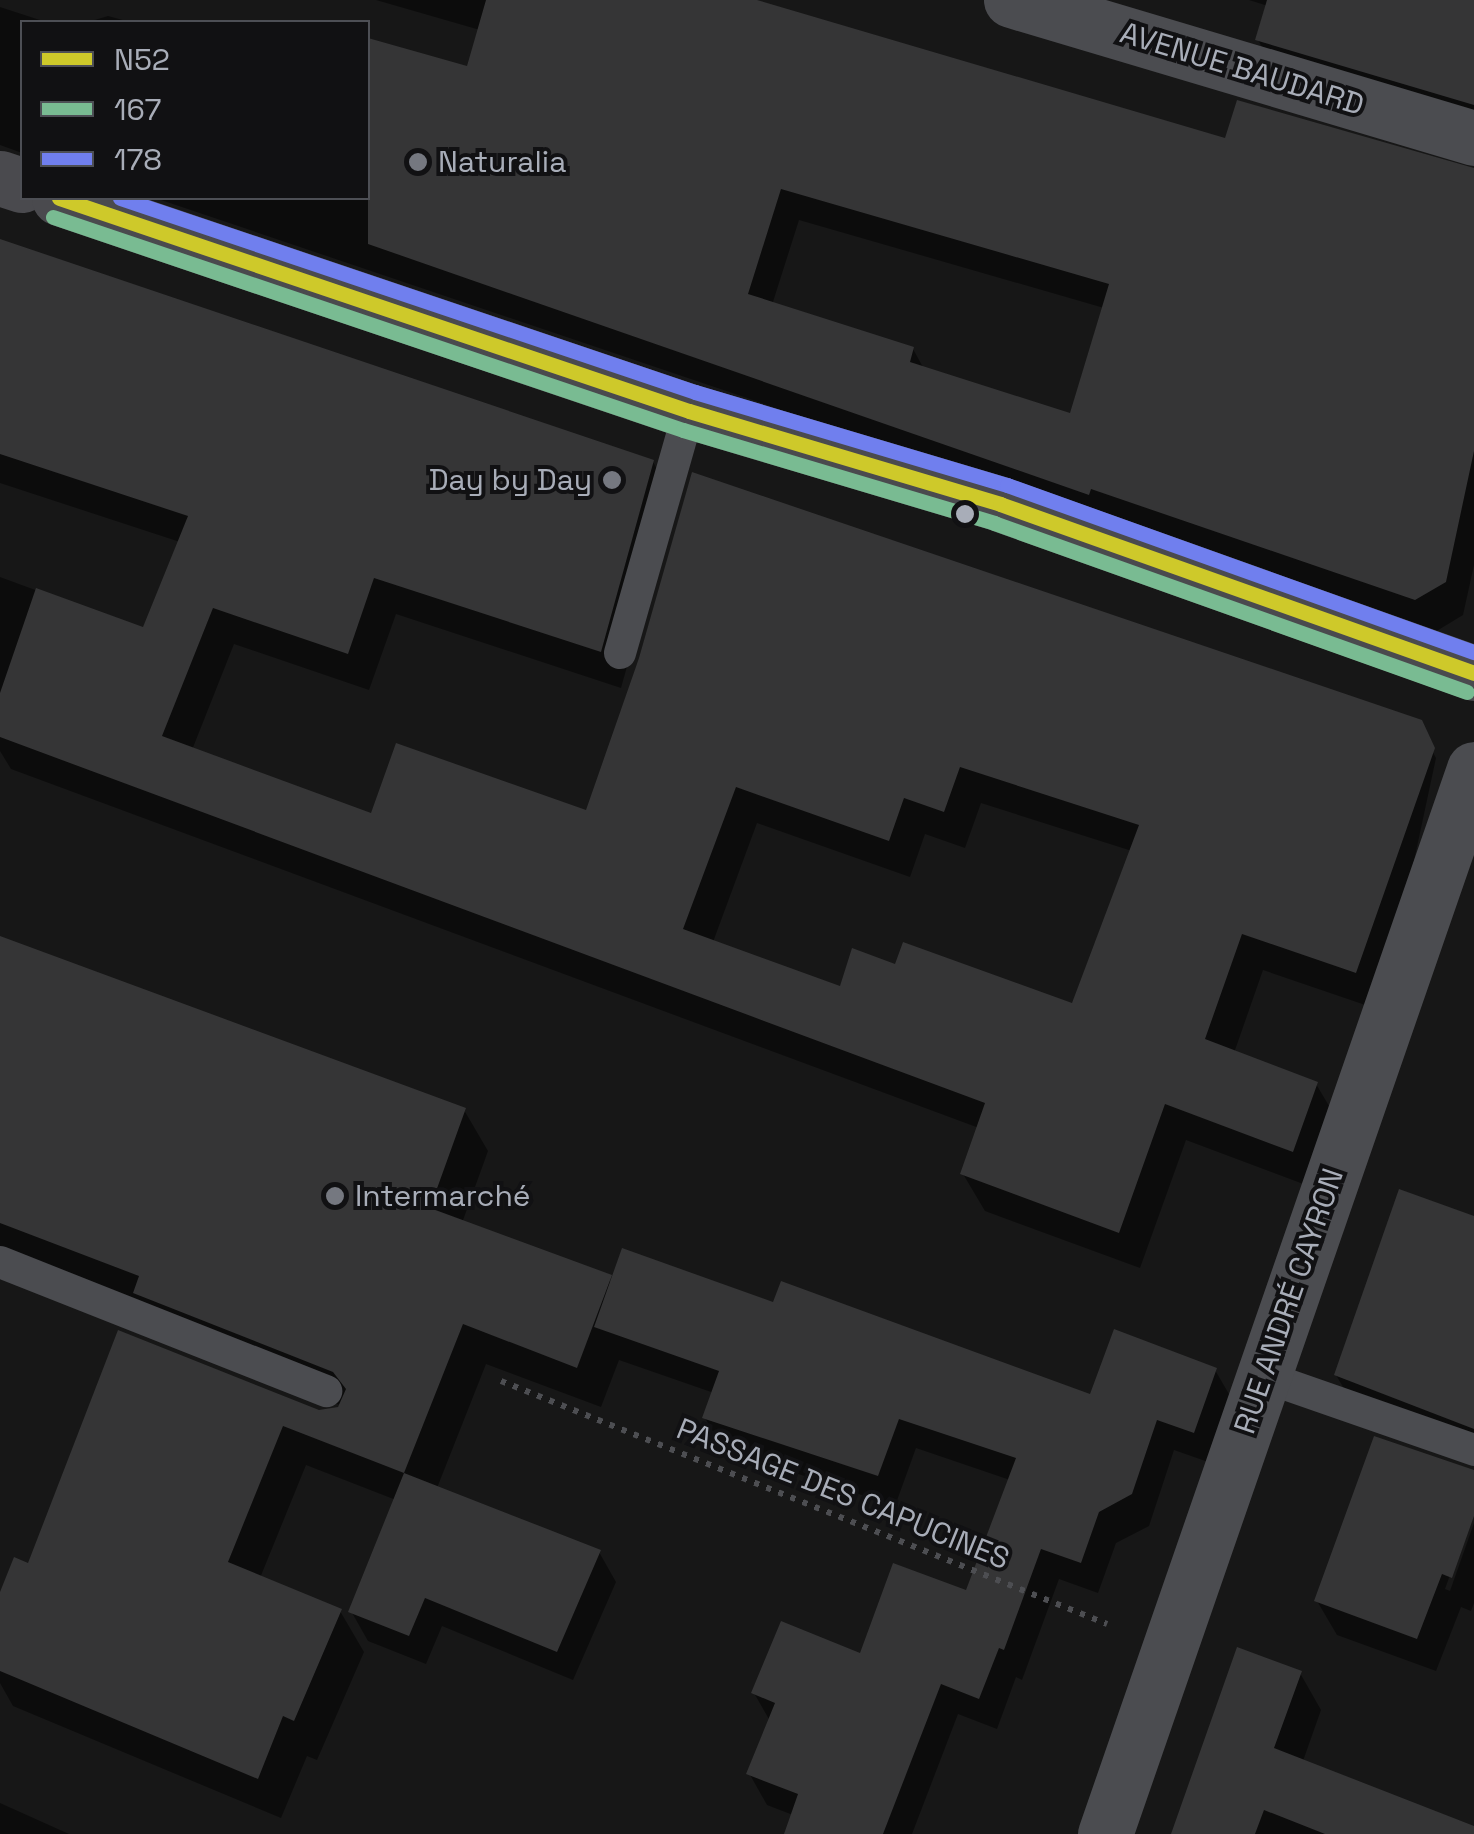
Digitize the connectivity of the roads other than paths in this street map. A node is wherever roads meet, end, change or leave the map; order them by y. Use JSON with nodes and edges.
{"nodes":[{"id":1,"x":1011,"y":0,"type":"edge"},
{"id":2,"x":1474,"y":138,"type":"edge"},
{"id":3,"x":65,"y":200,"type":"edge"},
{"id":4,"x":690,"y":411,"type":"junction"},
{"id":5,"x":620,"y":653,"type":"dead end"},
{"id":6,"x":1474,"y":673,"type":"edge"},
{"id":7,"x":1474,"y":769,"type":"edge"},
{"id":8,"x":0,"y":1262,"type":"edge"},
{"id":9,"x":1262,"y":1376,"type":"junction"},
{"id":10,"x":326,"y":1391,"type":"dead end"},
{"id":11,"x":1474,"y":1450,"type":"edge"},
{"id":12,"x":1105,"y":1834,"type":"edge"}],
"edges":[{"from":1,"to":2,"type":"street","name":"AVENUE BAUDARD"},
{"from":3,"to":4,"type":"main road"},
{"from":4,"to":5,"type":"lane"},
{"from":4,"to":6,"type":"main road"},
{"from":7,"to":9,"type":"street","name":"RUE ANDRÉ CAYRON"},
{"from":8,"to":10,"type":"lane"},
{"from":9,"to":11,"type":"lane"},
{"from":9,"to":12,"type":"street","name":"RUE ANDRÉ CAYRON"}]}
